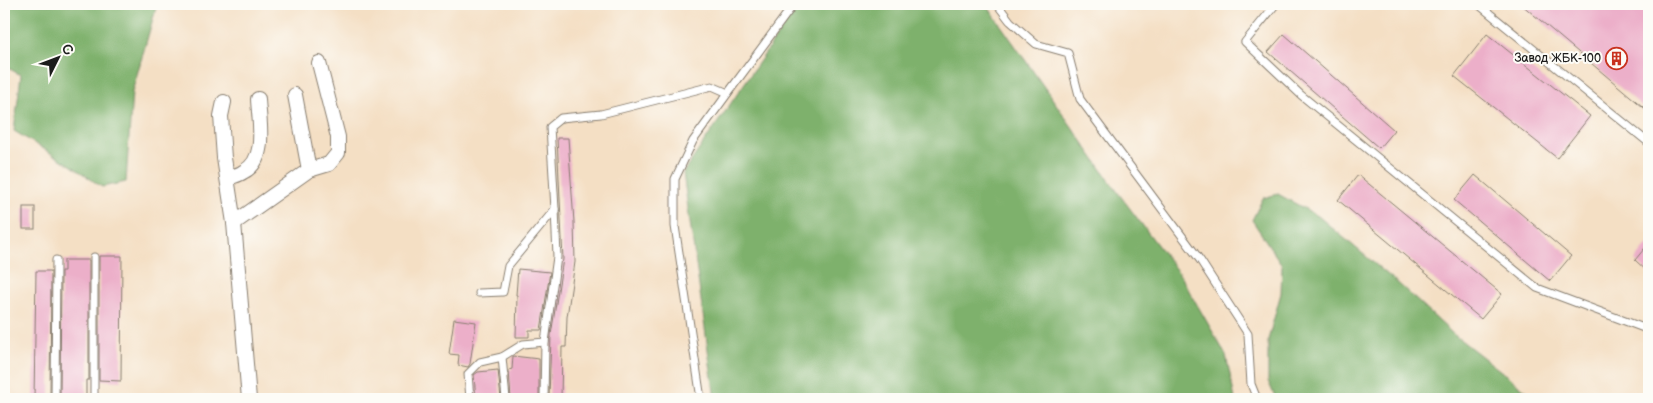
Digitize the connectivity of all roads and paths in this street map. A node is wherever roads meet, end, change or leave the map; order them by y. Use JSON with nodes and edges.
{"nodes":[{"id":1,"x":794,"y":4,"type":"edge"},
{"id":2,"x":997,"y":4,"type":"edge"},
{"id":3,"x":1276,"y":4,"type":"edge"},
{"id":4,"x":1478,"y":4,"type":"edge"},
{"id":5,"x":318,"y":62,"type":"dead end"},
{"id":6,"x":728,"y":94,"type":"junction"},
{"id":7,"x":295,"y":95,"type":"dead end"},
{"id":8,"x":258,"y":99,"type":"dead end"},
{"id":9,"x":224,"y":102,"type":"dead end"},
{"id":10,"x":1649,"y":143,"type":"edge"},
{"id":11,"x":309,"y":170,"type":"junction"},
{"id":12,"x":228,"y":178,"type":"junction"},
{"id":13,"x":555,"y":208,"type":"junction"},
{"id":14,"x":234,"y":223,"type":"junction"},
{"id":15,"x":94,"y":257,"type":"dead end"},
{"id":16,"x":56,"y":260,"type":"dead end"},
{"id":17,"x":479,"y":293,"type":"dead end"},
{"id":18,"x":1649,"y":330,"type":"edge"},
{"id":19,"x":545,"y":342,"type":"junction"},
{"id":20,"x":502,"y":357,"type":"junction"},
{"id":21,"x":55,"y":399,"type":"edge"},
{"id":22,"x":94,"y":399,"type":"edge"},
{"id":23,"x":250,"y":399,"type":"edge"},
{"id":24,"x":470,"y":399,"type":"edge"},
{"id":25,"x":506,"y":399,"type":"edge"},
{"id":26,"x":544,"y":399,"type":"edge"},
{"id":27,"x":701,"y":399,"type":"edge"},
{"id":28,"x":1257,"y":399,"type":"edge"}],
"edges":[{"from":1,"to":6,"type":"lane"},
{"from":2,"to":28,"type":"lane"},
{"from":3,"to":18,"type":"lane"},
{"from":4,"to":10,"type":"lane"},
{"from":5,"to":11,"type":"street"},
{"from":6,"to":13,"type":"lane"},
{"from":6,"to":27,"type":"lane"},
{"from":7,"to":11,"type":"street"},
{"from":8,"to":12,"type":"street"},
{"from":9,"to":12,"type":"street"},
{"from":11,"to":14,"type":"street"},
{"from":12,"to":14,"type":"street"},
{"from":13,"to":17,"type":"lane"},
{"from":13,"to":19,"type":"lane"},
{"from":14,"to":23,"type":"street"},
{"from":15,"to":22,"type":"lane"},
{"from":16,"to":21,"type":"lane"},
{"from":19,"to":20,"type":"lane"},
{"from":19,"to":26,"type":"lane"},
{"from":20,"to":24,"type":"lane"},
{"from":20,"to":25,"type":"lane"}]}
